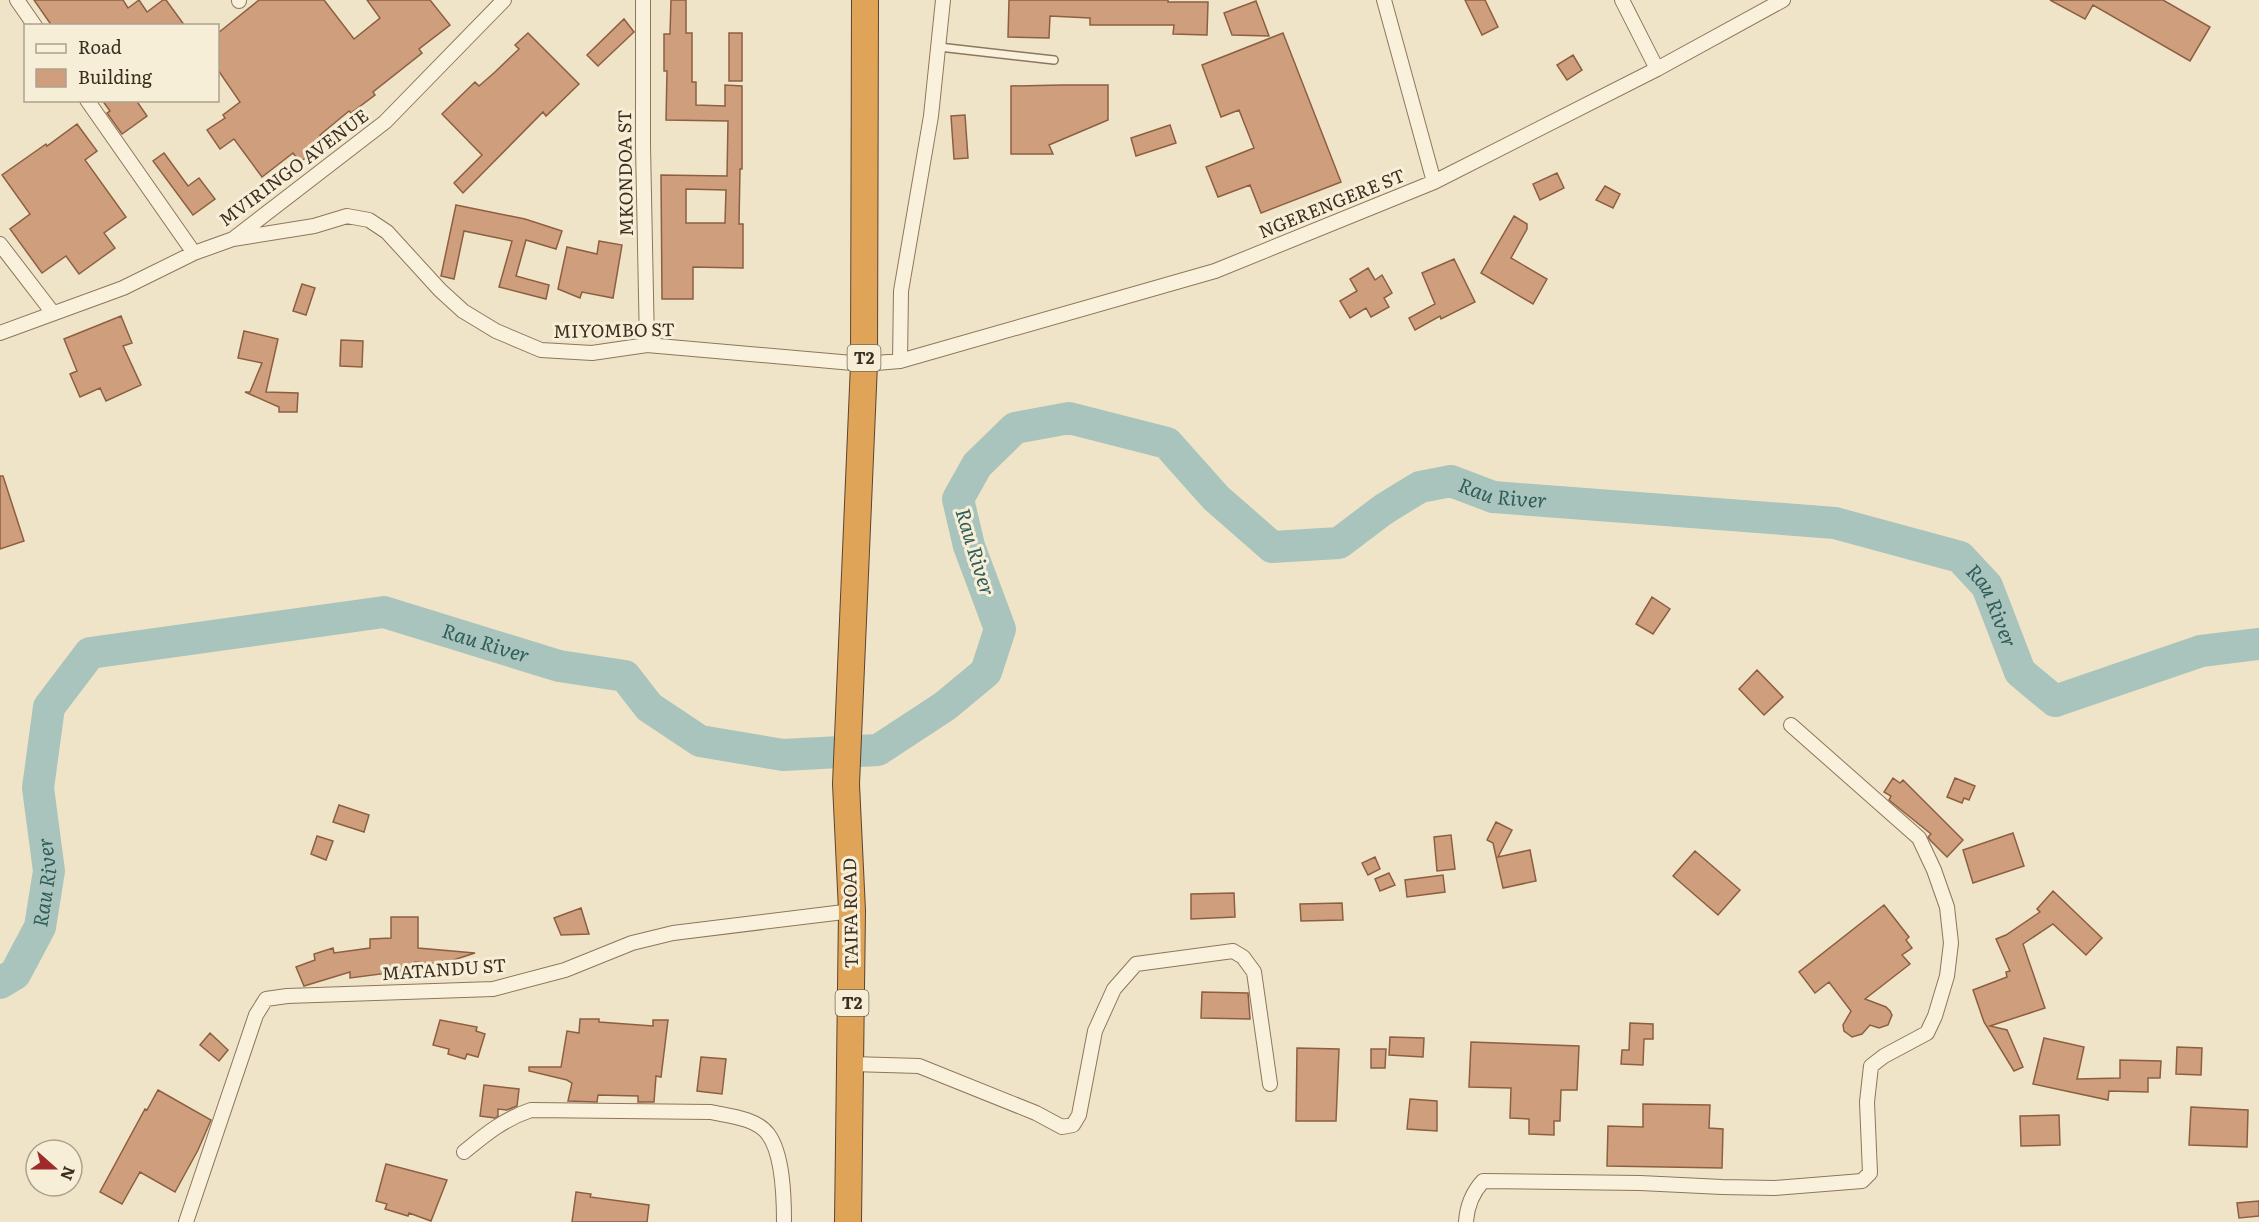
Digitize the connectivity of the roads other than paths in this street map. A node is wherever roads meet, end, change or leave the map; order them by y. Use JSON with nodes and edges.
{"nodes":[{"id":1,"x":17,"y":0,"type":"edge"},
{"id":2,"x":504,"y":0,"type":"edge"},
{"id":3,"x":643,"y":0,"type":"edge"},
{"id":4,"x":865,"y":0,"type":"edge"},
{"id":5,"x":943,"y":0,"type":"edge"},
{"id":6,"x":1384,"y":0,"type":"edge"},
{"id":7,"x":1622,"y":0,"type":"edge"},
{"id":8,"x":1783,"y":0,"type":"edge"},
{"id":9,"x":34,"y":24,"type":"edge"},
{"id":10,"x":939,"y":47,"type":"junction"},
{"id":11,"x":1054,"y":60,"type":"dead end"},
{"id":12,"x":1657,"y":69,"type":"junction"},
{"id":13,"x":88,"y":102,"type":"edge"},
{"id":14,"x":1434,"y":182,"type":"junction"},
{"id":15,"x":233,"y":239,"type":"junction"},
{"id":16,"x":0,"y":244,"type":"edge"},
{"id":17,"x":194,"y":253,"type":"junction"},
{"id":18,"x":53,"y":313,"type":"junction"},
{"id":19,"x":0,"y":333,"type":"edge"},
{"id":20,"x":647,"y":345,"type":"junction"},
{"id":21,"x":900,"y":361,"type":"junction"},
{"id":22,"x":864,"y":364,"type":"junction"},
{"id":23,"x":1791,"y":725,"type":"dead end"},
{"id":24,"x":852,"y":911,"type":"junction"},
{"id":25,"x":852,"y":1064,"type":"junction"},
{"id":26,"x":1270,"y":1084,"type":"dead end"},
{"id":27,"x":464,"y":1152,"type":"dead end"},
{"id":28,"x":186,"y":1222,"type":"edge"},
{"id":29,"x":784,"y":1222,"type":"edge"},
{"id":30,"x":848,"y":1222,"type":"edge"},
{"id":31,"x":1466,"y":1222,"type":"edge"}],
"edges":[{"from":1,"to":9,"type":"street"},
{"from":2,"to":15,"type":"street","name":"MVIRINGO AVENUE"},
{"from":3,"to":20,"type":"street","name":"MKONDOA ST"},
{"from":4,"to":22,"type":"highway","number":"T2"},
{"from":5,"to":10,"type":"street"},
{"from":6,"to":14,"type":"street"},
{"from":7,"to":12,"type":"street"},
{"from":8,"to":12,"type":"street","name":"NGERENGERE ST"},
{"from":10,"to":11,"type":"lane"},
{"from":10,"to":21,"type":"street"},
{"from":12,"to":14,"type":"street","name":"NGERENGERE ST"},
{"from":13,"to":17,"type":"street"},
{"from":14,"to":21,"type":"street","name":"NGERENGERE ST"},
{"from":15,"to":17,"type":"street","name":"MVIRINGO AVENUE"},
{"from":15,"to":20,"type":"street","name":"MIYOMBO ST"},
{"from":16,"to":18,"type":"street"},
{"from":17,"to":18,"type":"street","name":"MVIRINGO AVENUE"},
{"from":18,"to":19,"type":"street","name":"MVIRINGO AVENUE"},
{"from":20,"to":22,"type":"street","name":"MIYOMBO ST"},
{"from":21,"to":22,"type":"street","name":"NGERENGERE ST"},
{"from":22,"to":24,"type":"highway","name":"TAIFA ROAD","number":"T2"},
{"from":23,"to":31,"type":"street"},
{"from":24,"to":25,"type":"highway","name":"TAIFA ROAD","number":"T2"},
{"from":24,"to":28,"type":"street","name":"MATANDU ST"},
{"from":25,"to":26,"type":"street"},
{"from":25,"to":30,"type":"highway","name":"TAIFA ROAD","number":"T2"},
{"from":27,"to":29,"type":"street"}]}
